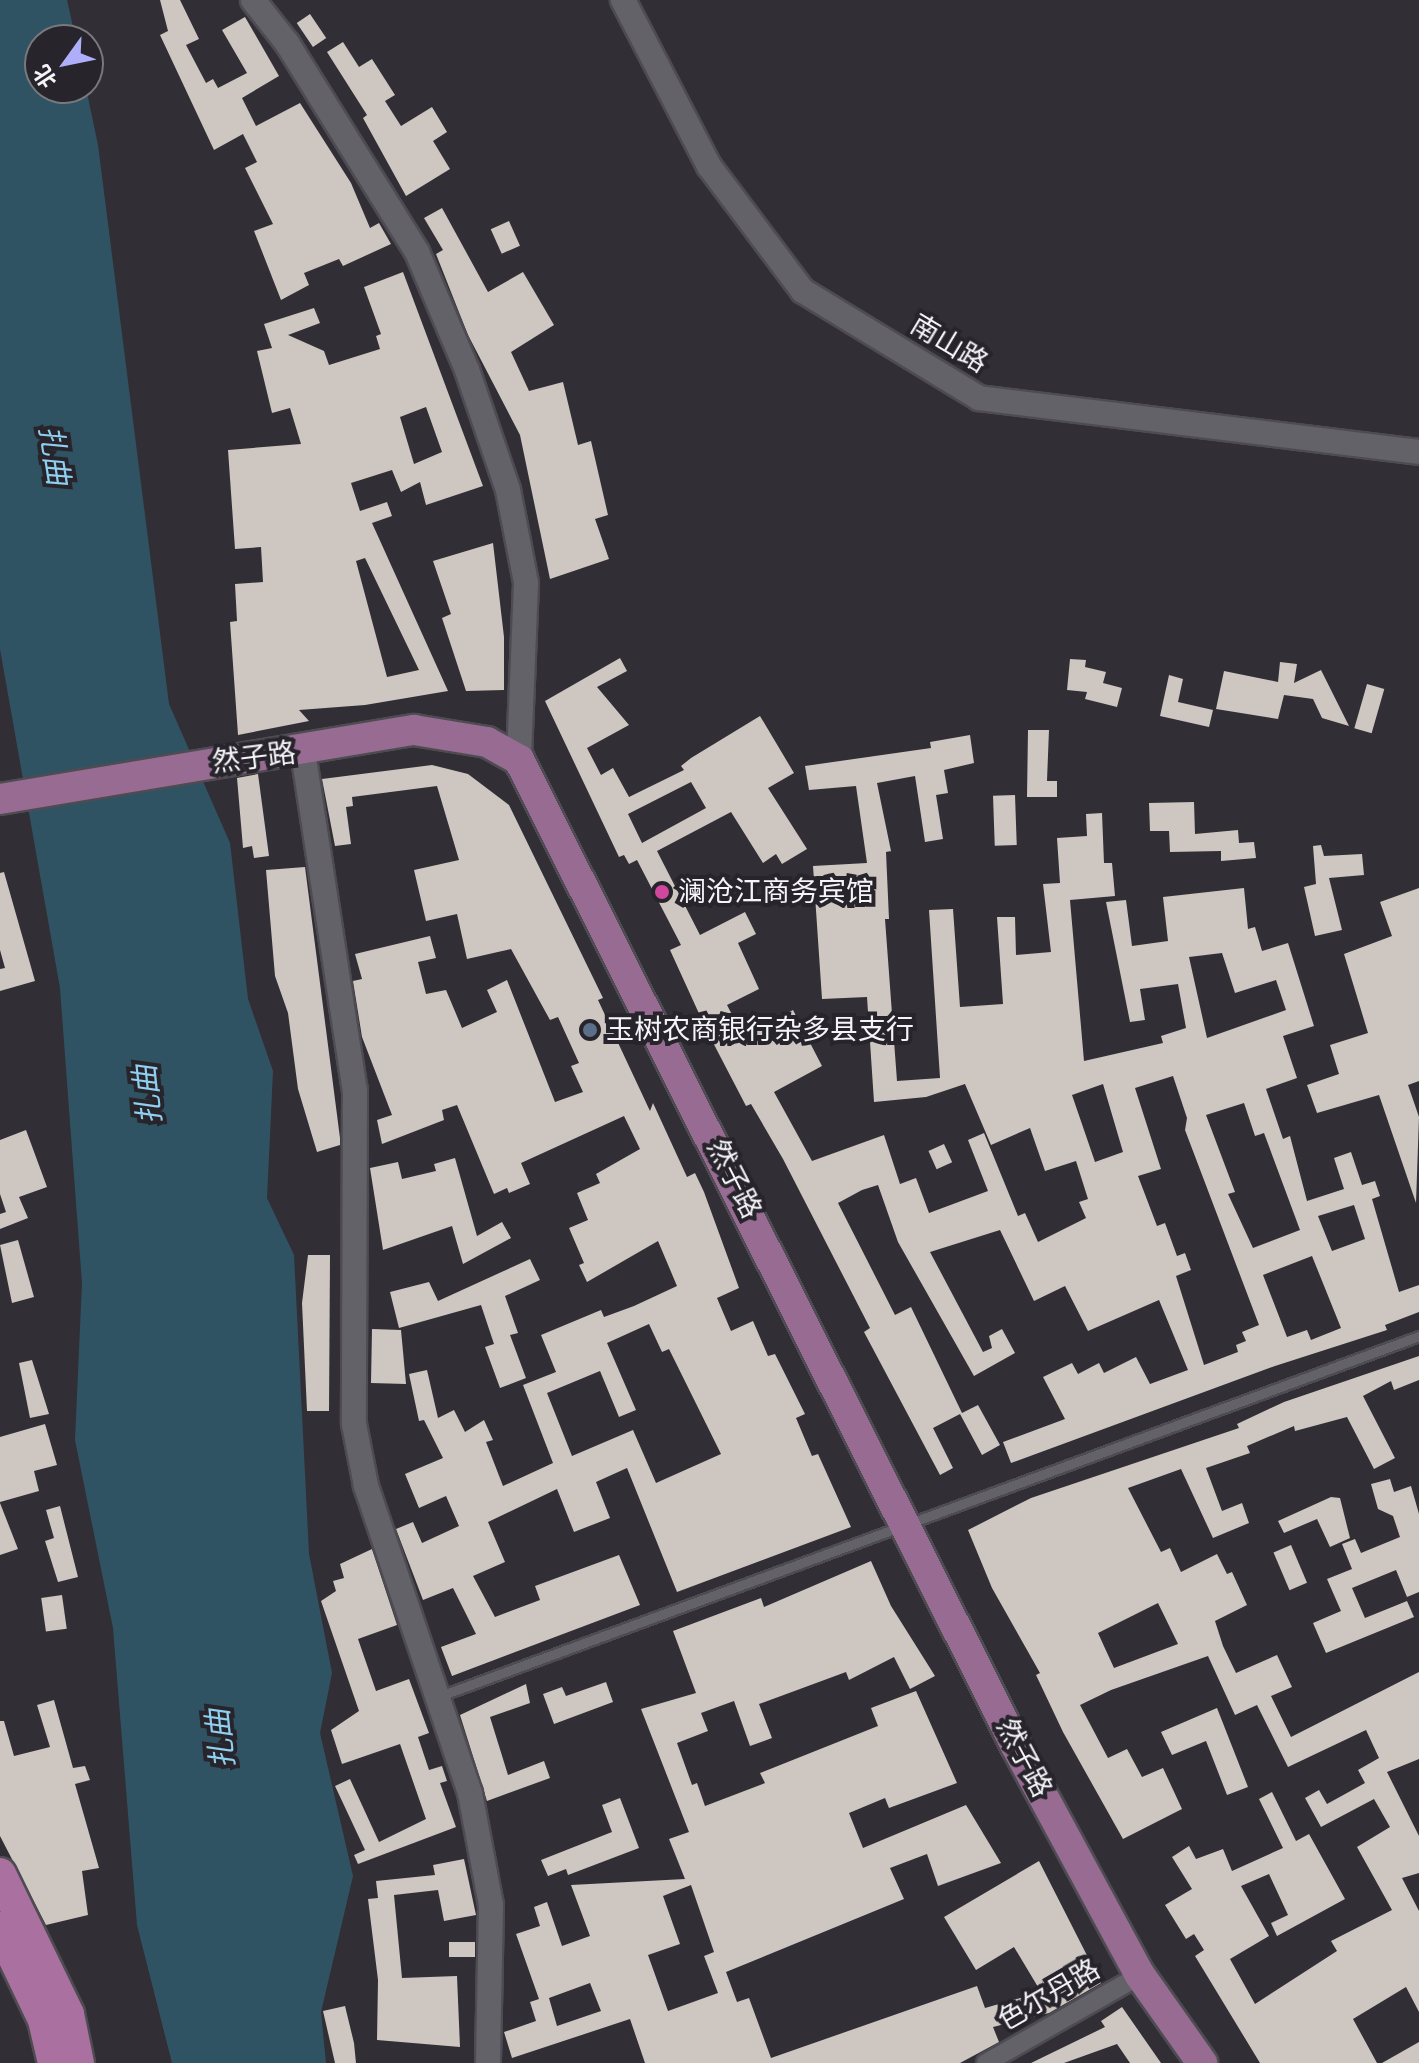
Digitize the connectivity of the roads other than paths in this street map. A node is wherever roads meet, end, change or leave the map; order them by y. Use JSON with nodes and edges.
{"nodes":[{"id":1,"x":253,"y":0,"type":"edge"},
{"id":2,"x":623,"y":0,"type":"edge"},
{"id":3,"x":1419,"y":452,"type":"edge"},
{"id":4,"x":290,"y":751,"type":"junction"},
{"id":5,"x":519,"y":760,"type":"junction"},
{"id":6,"x":0,"y":799,"type":"edge"},
{"id":7,"x":1419,"y":1336,"type":"edge"},
{"id":8,"x":909,"y":1526,"type":"junction"},
{"id":9,"x":440,"y":1696,"type":"junction"},
{"id":10,"x":0,"y":1874,"type":"edge"},
{"id":11,"x":0,"y":1928,"type":"edge"},
{"id":12,"x":1140,"y":1975,"type":"junction"},
{"id":13,"x":54,"y":2063,"type":"edge"},
{"id":14,"x":78,"y":2063,"type":"edge"},
{"id":15,"x":488,"y":2063,"type":"edge"},
{"id":16,"x":986,"y":2063,"type":"edge"},
{"id":17,"x":1202,"y":2063,"type":"edge"}],
"edges":[{"from":1,"to":5,"type":"street"},
{"from":2,"to":3,"type":"street","name":"南山路"},
{"from":4,"to":5,"type":"main road","name":"然子路"},
{"from":4,"to":6,"type":"main road","name":"然子路"},
{"from":4,"to":9,"type":"street"},
{"from":5,"to":8,"type":"main road","name":"然子路"},
{"from":7,"to":8,"type":"lane"},
{"from":8,"to":9,"type":"lane"},
{"from":8,"to":12,"type":"main road","name":"然子路"},
{"from":9,"to":15,"type":"street"},
{"from":10,"to":14,"type":"highway"},
{"from":11,"to":13,"type":"highway"},
{"from":12,"to":16,"type":"street","name":"色尔丹路"},
{"from":12,"to":17,"type":"main road","name":"然子路"}]}
